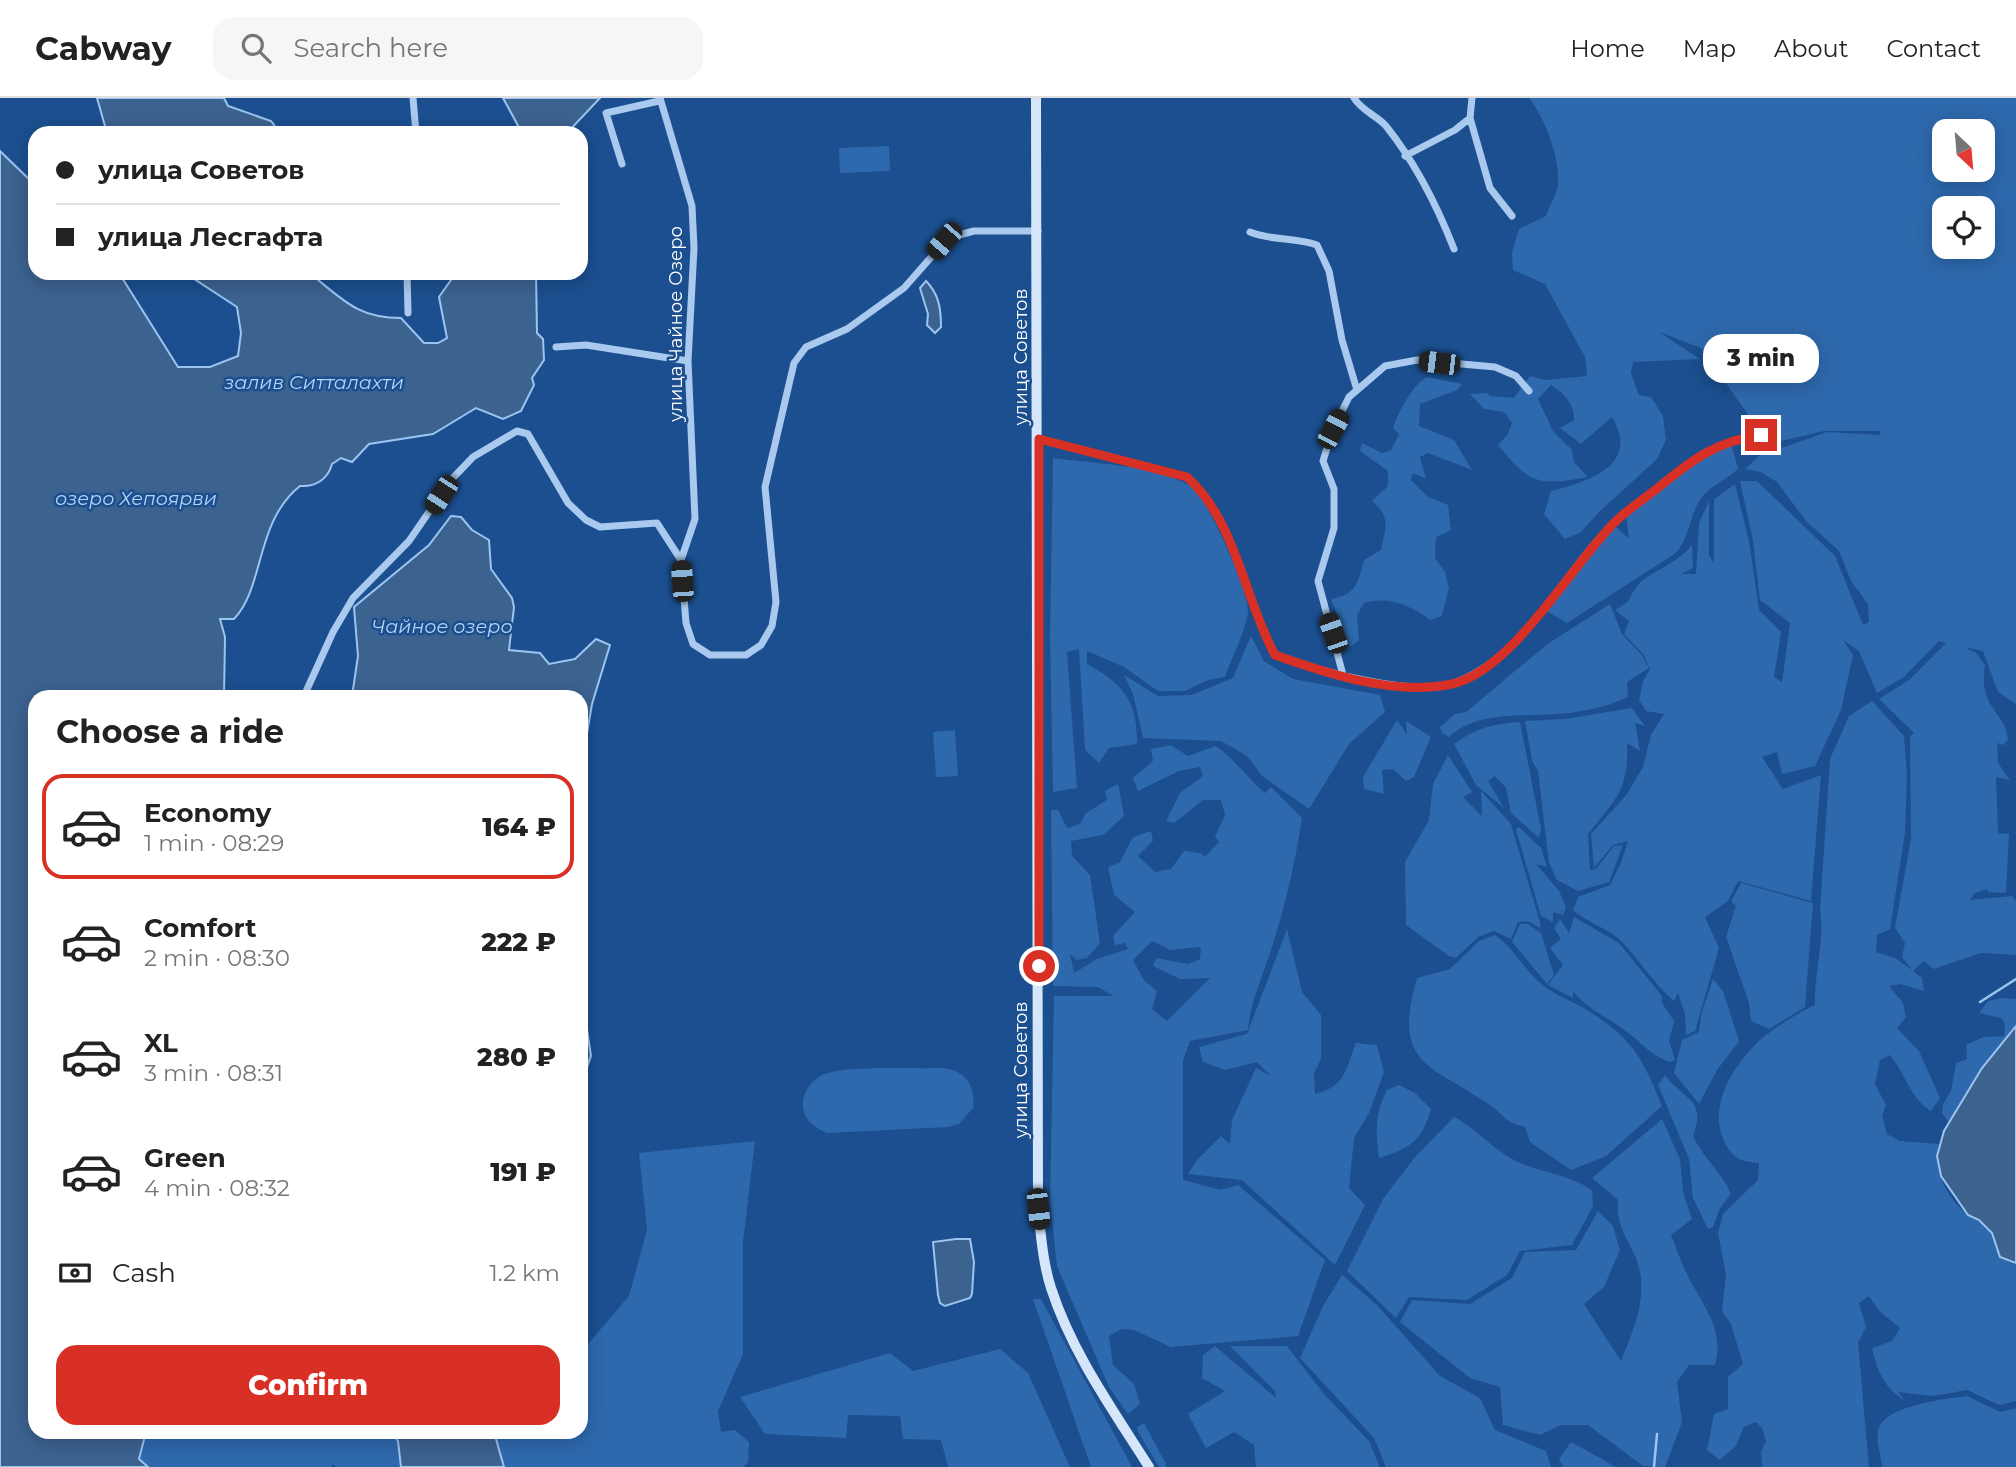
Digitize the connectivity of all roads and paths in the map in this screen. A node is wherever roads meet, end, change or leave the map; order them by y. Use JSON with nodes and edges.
{"nodes":[{"id":1,"x":414,"y":98,"type":"edge"},
{"id":2,"x":1036,"y":98,"type":"edge"},
{"id":3,"x":1354,"y":98,"type":"edge"},
{"id":4,"x":1472,"y":98,"type":"edge"},
{"id":5,"x":659,"y":99,"type":"edge"},
{"id":6,"x":1470,"y":118,"type":"junction"},
{"id":7,"x":416,"y":126,"type":"edge"},
{"id":8,"x":1405,"y":156,"type":"junction"},
{"id":9,"x":622,"y":164,"type":"dead end"},
{"id":10,"x":1512,"y":216,"type":"dead end"},
{"id":11,"x":1038,"y":231,"type":"junction"},
{"id":12,"x":1250,"y":232,"type":"dead end"},
{"id":13,"x":1454,"y":250,"type":"dead end"},
{"id":14,"x":407,"y":280,"type":"edge"},
{"id":15,"x":408,"y":313,"type":"dead end"},
{"id":16,"x":556,"y":347,"type":"dead end"},
{"id":17,"x":688,"y":361,"type":"junction"},
{"id":18,"x":1357,"y":390,"type":"junction"},
{"id":19,"x":1529,"y":391,"type":"dead end"},
{"id":20,"x":1761,"y":435,"type":"dead end"},
{"id":21,"x":1039,"y":439,"type":"junction"},
{"id":22,"x":681,"y":560,"type":"junction"},
{"id":23,"x":1343,"y":675,"type":"junction"},
{"id":24,"x":307,"y":690,"type":"edge"},
{"id":25,"x":1149,"y":1467,"type":"edge"}],
"edges":[{"from":1,"to":7,"type":"street"},
{"from":2,"to":11,"type":"main road","name":"улица Советов"},
{"from":3,"to":8,"type":"street"},
{"from":4,"to":6,"type":"street"},
{"from":5,"to":9,"type":"street"},
{"from":5,"to":17,"type":"street","name":"улица Чайное Озеро"},
{"from":6,"to":8,"type":"street"},
{"from":6,"to":10,"type":"street"},
{"from":8,"to":13,"type":"street"},
{"from":11,"to":21,"type":"main road","name":"улица Советов"},
{"from":11,"to":22,"type":"street"},
{"from":12,"to":18,"type":"street"},
{"from":14,"to":15,"type":"street"},
{"from":16,"to":17,"type":"street"},
{"from":17,"to":22,"type":"street","name":"улица Чайное Озеро"},
{"from":18,"to":19,"type":"street"},
{"from":18,"to":23,"type":"street"},
{"from":20,"to":23,"type":"street"},
{"from":21,"to":23,"type":"street"},
{"from":21,"to":25,"type":"main road","name":"улица Советов"},
{"from":22,"to":24,"type":"street"}]}
